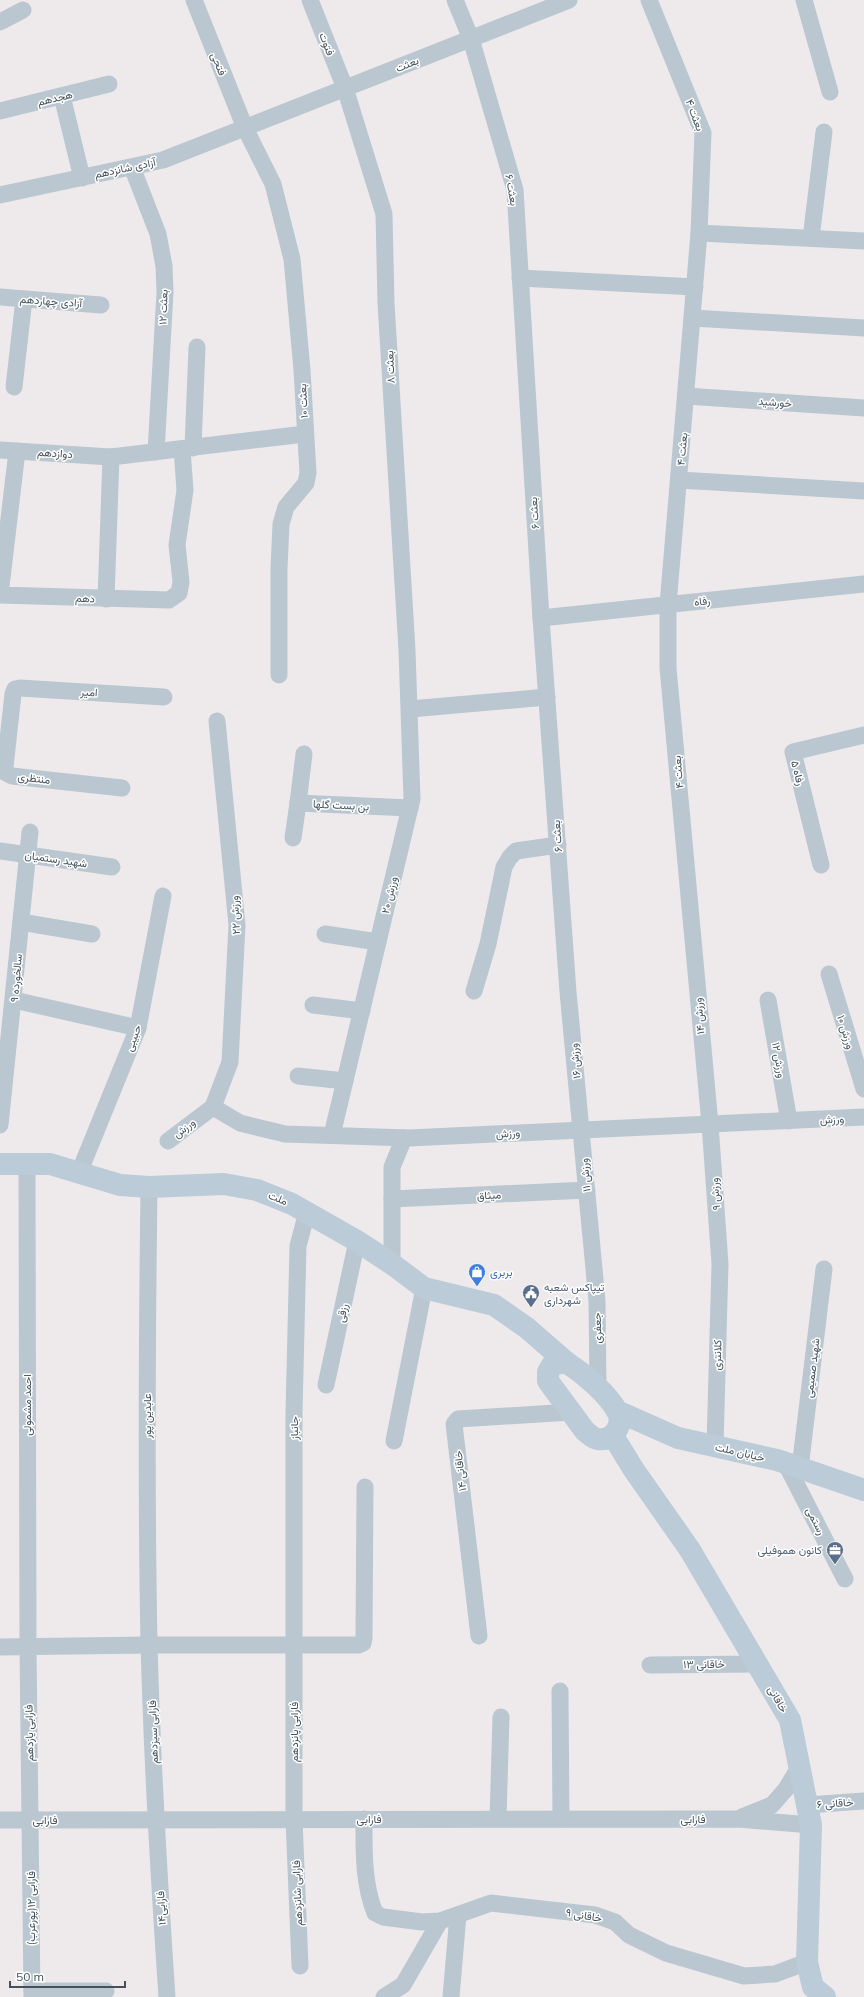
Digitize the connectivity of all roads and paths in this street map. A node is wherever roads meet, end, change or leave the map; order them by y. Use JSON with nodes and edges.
{"nodes":[{"id":1,"x":194,"y":0,"type":"edge"},
{"id":2,"x":310,"y":0,"type":"edge"},
{"id":3,"x":455,"y":0,"type":"edge"},
{"id":4,"x":569,"y":0,"type":"edge"},
{"id":5,"x":650,"y":0,"type":"edge"},
{"id":6,"x":804,"y":0,"type":"edge"},
{"id":7,"x":23,"y":10,"type":"dead end"},
{"id":8,"x":0,"y":22,"type":"edge"},
{"id":9,"x":471,"y":39,"type":"junction"},
{"id":10,"x":109,"y":84,"type":"dead end"},
{"id":11,"x":345,"y":88,"type":"junction"},
{"id":12,"x":830,"y":92,"type":"dead end"},
{"id":13,"x":62,"y":96,"type":"junction"},
{"id":14,"x":0,"y":111,"type":"edge"},
{"id":15,"x":245,"y":128,"type":"junction"},
{"id":16,"x":824,"y":132,"type":"dead end"},
{"id":17,"x":132,"y":167,"type":"junction"},
{"id":18,"x":82,"y":178,"type":"junction"},
{"id":19,"x":0,"y":195,"type":"edge"},
{"id":20,"x":699,"y":234,"type":"junction"},
{"id":21,"x":811,"y":238,"type":"junction"},
{"id":22,"x":864,"y":241,"type":"edge"},
{"id":23,"x":520,"y":278,"type":"junction"},
{"id":24,"x":695,"y":287,"type":"junction"},
{"id":25,"x":0,"y":298,"type":"edge"},
{"id":26,"x":24,"y":299,"type":"junction"},
{"id":27,"x":101,"y":305,"type":"dead end"},
{"id":28,"x":692,"y":318,"type":"junction"},
{"id":29,"x":864,"y":328,"type":"edge"},
{"id":30,"x":197,"y":347,"type":"dead end"},
{"id":31,"x":14,"y":387,"type":"dead end"},
{"id":32,"x":686,"y":396,"type":"junction"},
{"id":33,"x":864,"y":408,"type":"edge"},
{"id":34,"x":305,"y":434,"type":"junction"},
{"id":35,"x":187,"y":449,"type":"junction"},
{"id":36,"x":0,"y":450,"type":"edge"},
{"id":37,"x":17,"y":451,"type":"junction"},
{"id":38,"x":156,"y":452,"type":"junction"},
{"id":39,"x":111,"y":457,"type":"junction"},
{"id":40,"x":679,"y":480,"type":"junction"},
{"id":41,"x":864,"y":490,"type":"edge"},
{"id":42,"x":864,"y":584,"type":"edge"},
{"id":43,"x":0,"y":595,"type":"edge"},
{"id":44,"x":106,"y":599,"type":"junction"},
{"id":45,"x":668,"y":605,"type":"junction"},
{"id":46,"x":541,"y":618,"type":"junction"},
{"id":47,"x":407,"y":650,"type":"joint"},
{"id":48,"x":279,"y":675,"type":"dead end"},
{"id":49,"x":15,"y":690,"type":"joint"},
{"id":50,"x":164,"y":697,"type":"dead end"},
{"id":51,"x":547,"y":697,"type":"junction"},
{"id":52,"x":410,"y":710,"type":"junction"},
{"id":53,"x":217,"y":721,"type":"dead end"},
{"id":54,"x":864,"y":735,"type":"edge"},
{"id":55,"x":4,"y":742,"type":"edge"},
{"id":56,"x":304,"y":754,"type":"dead end"},
{"id":57,"x":122,"y":788,"type":"dead end"},
{"id":58,"x":298,"y":803,"type":"junction"},
{"id":59,"x":410,"y":808,"type":"junction"},
{"id":60,"x":30,"y":832,"type":"dead end"},
{"id":61,"x":293,"y":838,"type":"dead end"},
{"id":62,"x":558,"y":845,"type":"junction"},
{"id":63,"x":0,"y":851,"type":"edge"},
{"id":64,"x":27,"y":856,"type":"junction"},
{"id":65,"x":821,"y":865,"type":"dead end"},
{"id":66,"x":112,"y":867,"type":"dead end"},
{"id":67,"x":163,"y":896,"type":"dead end"},
{"id":68,"x":690,"y":907,"type":"joint"},
{"id":69,"x":21,"y":922,"type":"junction"},
{"id":70,"x":92,"y":934,"type":"dead end"},
{"id":71,"x":325,"y":934,"type":"dead end"},
{"id":72,"x":378,"y":942,"type":"junction"},
{"id":73,"x":829,"y":974,"type":"dead end"},
{"id":74,"x":474,"y":991,"type":"dead end"},
{"id":75,"x":568,"y":992,"type":"joint"},
{"id":76,"x":14,"y":1000,"type":"junction"},
{"id":77,"x":768,"y":1000,"type":"dead end"},
{"id":78,"x":313,"y":1005,"type":"dead end"},
{"id":79,"x":362,"y":1011,"type":"junction"},
{"id":80,"x":138,"y":1028,"type":"junction"},
{"id":81,"x":298,"y":1076,"type":"dead end"},
{"id":82,"x":345,"y":1081,"type":"junction"},
{"id":83,"x":864,"y":1089,"type":"edge"},
{"id":84,"x":213,"y":1107,"type":"junction"},
{"id":85,"x":864,"y":1117,"type":"edge"},
{"id":86,"x":789,"y":1120,"type":"junction"},
{"id":87,"x":710,"y":1124,"type":"junction"},
{"id":88,"x":0,"y":1125,"type":"edge"},
{"id":89,"x":581,"y":1130,"type":"junction"},
{"id":90,"x":332,"y":1135,"type":"junction"},
{"id":91,"x":404,"y":1138,"type":"junction"},
{"id":92,"x":168,"y":1141,"type":"dead end"},
{"id":93,"x":0,"y":1164,"type":"edge"},
{"id":94,"x":27,"y":1164,"type":"junction"},
{"id":95,"x":79,"y":1173,"type":"junction"},
{"id":96,"x":149,"y":1187,"type":"junction"},
{"id":97,"x":587,"y":1190,"type":"junction"},
{"id":98,"x":392,"y":1199,"type":"junction"},
{"id":99,"x":307,"y":1212,"type":"junction"},
{"id":100,"x":590,"y":1220,"type":"joint"},
{"id":101,"x":357,"y":1241,"type":"junction"},
{"id":102,"x":392,"y":1264,"type":"junction"},
{"id":103,"x":720,"y":1264,"type":"joint"},
{"id":104,"x":824,"y":1269,"type":"dead end"},
{"id":105,"x":424,"y":1288,"type":"junction"},
{"id":106,"x":527,"y":1328,"type":"junction"},
{"id":107,"x":566,"y":1362,"type":"junction"},
{"id":108,"x":548,"y":1381,"type":"junction"},
{"id":109,"x":326,"y":1385,"type":"dead end"},
{"id":110,"x":598,"y":1389,"type":"junction"},
{"id":111,"x":617,"y":1411,"type":"junction"},
{"id":112,"x":571,"y":1412,"type":"junction"},
{"id":113,"x":613,"y":1436,"type":"junction"},
{"id":114,"x":394,"y":1441,"type":"dead end"},
{"id":115,"x":715,"y":1446,"type":"junction"},
{"id":116,"x":793,"y":1466,"type":"junction"},
{"id":117,"x":365,"y":1487,"type":"dead end"},
{"id":118,"x":864,"y":1490,"type":"edge"},
{"id":119,"x":845,"y":1579,"type":"dead end"},
{"id":120,"x":479,"y":1636,"type":"dead end"},
{"id":121,"x":149,"y":1644,"type":"junction"},
{"id":122,"x":294,"y":1645,"type":"junction"},
{"id":123,"x":0,"y":1647,"type":"edge"},
{"id":124,"x":28,"y":1647,"type":"junction"},
{"id":125,"x":757,"y":1664,"type":"junction"},
{"id":126,"x":650,"y":1665,"type":"dead end"},
{"id":127,"x":560,"y":1691,"type":"dead end"},
{"id":128,"x":501,"y":1717,"type":"dead end"},
{"id":129,"x":800,"y":1766,"type":"junction"},
{"id":130,"x":864,"y":1801,"type":"edge"},
{"id":131,"x":809,"y":1815,"type":"junction"},
{"id":132,"x":294,"y":1819,"type":"junction"},
{"id":133,"x":364,"y":1819,"type":"junction"},
{"id":134,"x":498,"y":1819,"type":"junction"},
{"id":135,"x":561,"y":1819,"type":"junction"},
{"id":136,"x":738,"y":1819,"type":"junction"},
{"id":137,"x":0,"y":1820,"type":"edge"},
{"id":138,"x":31,"y":1820,"type":"junction"},
{"id":139,"x":156,"y":1820,"type":"junction"},
{"id":140,"x":458,"y":1916,"type":"junction"},
{"id":141,"x":440,"y":1922,"type":"junction"},
{"id":142,"x":807,"y":1962,"type":"junction"},
{"id":143,"x":300,"y":1966,"type":"dead end"},
{"id":144,"x":106,"y":1991,"type":"dead end"},
{"id":145,"x":32,"y":1994,"type":"edge"},
{"id":146,"x":167,"y":1997,"type":"edge"},
{"id":147,"x":384,"y":1997,"type":"edge"},
{"id":148,"x":451,"y":1997,"type":"edge"},
{"id":149,"x":825,"y":1997,"type":"edge"}],
"edges":[{"from":1,"to":15,"type":"street","name":"فتحی"},
{"from":2,"to":11,"type":"street","name":"فتوت"},
{"from":3,"to":9,"type":"street"},
{"from":4,"to":9,"type":"street","name":"بعثت"},
{"from":5,"to":20,"type":"street","name":"بعثت ۴"},
{"from":6,"to":12,"type":"street"},
{"from":7,"to":8,"type":"street"},
{"from":9,"to":11,"type":"street","name":"بعثت"},
{"from":9,"to":23,"type":"street","name":"بعثت ۶"},
{"from":10,"to":13,"type":"street","name":"هجدهم"},
{"from":11,"to":15,"type":"street","name":"بعثت"},
{"from":11,"to":47,"type":"street","name":"بعثت ٨"},
{"from":13,"to":14,"type":"street","name":"هجدهم"},
{"from":13,"to":18,"type":"street"},
{"from":15,"to":17,"type":"street","name":"آزادی شانزدهم"},
{"from":15,"to":34,"type":"street","name":"بعثت ۱۰"},
{"from":16,"to":21,"type":"street"},
{"from":17,"to":18,"type":"street","name":"آزادی شانزدهم"},
{"from":17,"to":38,"type":"street","name":"بعثت ۱۲"},
{"from":18,"to":19,"type":"street","name":"آزادی شانزدهم"},
{"from":20,"to":21,"type":"street"},
{"from":20,"to":24,"type":"street","name":"بعثت ۴"},
{"from":21,"to":22,"type":"street"},
{"from":23,"to":24,"type":"street"},
{"from":23,"to":46,"type":"street","name":"بعثت ۶"},
{"from":24,"to":28,"type":"street","name":"بعثت ۴"},
{"from":25,"to":26,"type":"street","name":"آزادی چهاردهم"},
{"from":26,"to":27,"type":"street","name":"آزادی چهاردهم"},
{"from":26,"to":31,"type":"street"},
{"from":28,"to":29,"type":"street"},
{"from":28,"to":32,"type":"street","name":"بعثت ۴"},
{"from":30,"to":35,"type":"street"},
{"from":32,"to":33,"type":"street","name":"خورشید"},
{"from":32,"to":40,"type":"street","name":"بعثت ۴"},
{"from":34,"to":35,"type":"street","name":"دوازدهم"},
{"from":34,"to":48,"type":"street","name":"بعثت ۱۰"},
{"from":35,"to":38,"type":"street","name":"دوازدهم"},
{"from":35,"to":44,"type":"street","name":"دهم"},
{"from":36,"to":37,"type":"street","name":"دوازدهم"},
{"from":37,"to":39,"type":"street","name":"دوازدهم"},
{"from":37,"to":43,"type":"street"},
{"from":38,"to":39,"type":"street","name":"دوازدهم"},
{"from":39,"to":44,"type":"street"},
{"from":40,"to":41,"type":"street"},
{"from":40,"to":45,"type":"street","name":"بعثت ۴"},
{"from":42,"to":45,"type":"street","name":"رفاه"},
{"from":43,"to":44,"type":"street","name":"دهم"},
{"from":45,"to":46,"type":"street","name":"رفاه"},
{"from":45,"to":68,"type":"street","name":"بعثت ۴"},
{"from":46,"to":51,"type":"street","name":"بعثت ۶"},
{"from":47,"to":52,"type":"street","name":"ورزش ۲۰"},
{"from":49,"to":50,"type":"street","name":"امیر"},
{"from":49,"to":55,"type":"street","name":"منتظری"},
{"from":51,"to":52,"type":"street"},
{"from":51,"to":62,"type":"street","name":"بعثت ۶"},
{"from":52,"to":59,"type":"street","name":"ورزش ۲۰"},
{"from":53,"to":84,"type":"street","name":"ورزش ۲۲"},
{"from":54,"to":65,"type":"street","name":"رفاه ۵"},
{"from":55,"to":57,"type":"street","name":"منتظری"},
{"from":56,"to":58,"type":"street","name":"بن بست گلها"},
{"from":58,"to":59,"type":"street","name":"بن بست گلها"},
{"from":58,"to":61,"type":"street"},
{"from":59,"to":72,"type":"street","name":"ورزش ۲۰"},
{"from":60,"to":64,"type":"street","name":"سالخورده ۹"},
{"from":62,"to":74,"type":"street"},
{"from":62,"to":75,"type":"street","name":"بعثت ۶"},
{"from":63,"to":64,"type":"street","name":"شهید رستمیان"},
{"from":64,"to":66,"type":"street","name":"شهید رستمیان"},
{"from":64,"to":69,"type":"street","name":"سالخورده ۹"},
{"from":67,"to":80,"type":"street","name":"حبیبی"},
{"from":68,"to":87,"type":"street","name":"ورزش ۱۴"},
{"from":69,"to":70,"type":"street"},
{"from":69,"to":76,"type":"street","name":"سالخورده ۹"},
{"from":71,"to":72,"type":"street"},
{"from":72,"to":79,"type":"street","name":"ورزش ۲۰"},
{"from":73,"to":83,"type":"street","name":"ورزش ۱۰"},
{"from":75,"to":89,"type":"street","name":"ورزش ۱۶"},
{"from":76,"to":80,"type":"street"},
{"from":76,"to":88,"type":"street","name":"سالخورده ۹"},
{"from":77,"to":86,"type":"street","name":"ورزش ۱۲"},
{"from":78,"to":79,"type":"street"},
{"from":79,"to":82,"type":"street","name":"ورزش ۲۰"},
{"from":80,"to":95,"type":"street","name":"حبیبی"},
{"from":81,"to":82,"type":"street"},
{"from":82,"to":90,"type":"street","name":"ورزش ۲۰"},
{"from":84,"to":90,"type":"street","name":"ورزش"},
{"from":84,"to":92,"type":"street","name":"ورزش"},
{"from":85,"to":86,"type":"street","name":"ورزش"},
{"from":86,"to":87,"type":"street","name":"ورزش"},
{"from":87,"to":89,"type":"street","name":"ورزش"},
{"from":87,"to":103,"type":"street","name":"ورزش ۹"},
{"from":89,"to":91,"type":"street","name":"ورزش"},
{"from":89,"to":97,"type":"street","name":"ورزش ۱۱"},
{"from":90,"to":91,"type":"street","name":"ورزش"},
{"from":91,"to":98,"type":"street"},
{"from":93,"to":94,"type":"main road","name":"ملت"},
{"from":94,"to":95,"type":"main road","name":"ملت"},
{"from":94,"to":124,"type":"street","name":"احمد مشمولی"},
{"from":95,"to":96,"type":"main road","name":"ملت"},
{"from":96,"to":99,"type":"main road","name":"ملت"},
{"from":96,"to":121,"type":"street","name":"عابدین پور"},
{"from":97,"to":98,"type":"street","name":"میثاق"},
{"from":97,"to":100,"type":"street","name":"ورزش ۱۱"},
{"from":98,"to":102,"type":"street"},
{"from":99,"to":101,"type":"main road","name":"ملت"},
{"from":99,"to":122,"type":"street","name":"جانباز"},
{"from":100,"to":110,"type":"street","name":"جعفری"},
{"from":101,"to":102,"type":"main road","name":"ملت"},
{"from":101,"to":109,"type":"street","name":"رزقی"},
{"from":102,"to":105,"type":"main road","name":"ملت"},
{"from":103,"to":115,"type":"street","name":"کلانتری"},
{"from":104,"to":116,"type":"street","name":"شهید صمیمی"},
{"from":105,"to":106,"type":"main road","name":"ملت"},
{"from":105,"to":114,"type":"street"},
{"from":106,"to":107,"type":"main road","name":"ملت"},
{"from":106,"to":108,"type":"main road"},
{"from":107,"to":108,"type":"main road"},
{"from":107,"to":110,"type":"main road","name":"ملت"},
{"from":108,"to":112,"type":"main road"},
{"from":110,"to":111,"type":"main road","name":"ملت"},
{"from":111,"to":113,"type":"main road"},
{"from":111,"to":115,"type":"main road","name":"خیابان ملت"},
{"from":112,"to":113,"type":"main road"},
{"from":112,"to":120,"type":"street","name":"خاقانی ۱۴"},
{"from":113,"to":125,"type":"main road","name":"خاقانی"},
{"from":115,"to":116,"type":"main road","name":"خیابان ملت"},
{"from":116,"to":118,"type":"main road","name":"خیابان ملت"},
{"from":116,"to":119,"type":"street","name":"رستمی"},
{"from":117,"to":122,"type":"street"},
{"from":121,"to":122,"type":"street"},
{"from":121,"to":124,"type":"street"},
{"from":121,"to":139,"type":"street","name":"فارابی سیزدهم"},
{"from":122,"to":132,"type":"street","name":"فارابی پانزدهم"},
{"from":123,"to":124,"type":"street"},
{"from":124,"to":138,"type":"street","name":"فارابی یازدهم"},
{"from":125,"to":126,"type":"street","name":"خاقانی ۱۳"},
{"from":125,"to":129,"type":"main road","name":"خاقانی"},
{"from":127,"to":135,"type":"street"},
{"from":128,"to":134,"type":"street"},
{"from":129,"to":131,"type":"main road","name":"خاقانی"},
{"from":129,"to":136,"type":"street","name":"فارابی"},
{"from":130,"to":131,"type":"street","name":"خاقانی ۶"},
{"from":131,"to":136,"type":"street","name":"فارابی"},
{"from":131,"to":142,"type":"main road","name":"خاقانی"},
{"from":132,"to":133,"type":"street","name":"فارابی"},
{"from":132,"to":139,"type":"street","name":"فارابی"},
{"from":132,"to":143,"type":"street","name":"فارابی شانزدهم"},
{"from":133,"to":134,"type":"street","name":"فارابی"},
{"from":133,"to":141,"type":"street","name":"خاقانی ٩"},
{"from":134,"to":135,"type":"street","name":"فارابی"},
{"from":135,"to":136,"type":"street","name":"فارابی"},
{"from":137,"to":138,"type":"street","name":"فارابی"},
{"from":138,"to":139,"type":"street","name":"فارابی"},
{"from":138,"to":145,"type":"street","name":"فارابی ۱۲(پورعرب)"},
{"from":139,"to":146,"type":"street","name":"فارابی۱۴‌"},
{"from":140,"to":141,"type":"street","name":"خاقانی ٩"},
{"from":140,"to":142,"type":"street","name":"خاقانی ٩"},
{"from":140,"to":148,"type":"street"},
{"from":141,"to":147,"type":"street"},
{"from":142,"to":149,"type":"main road","name":"خاقانی"},
{"from":144,"to":145,"type":"street"}]}
